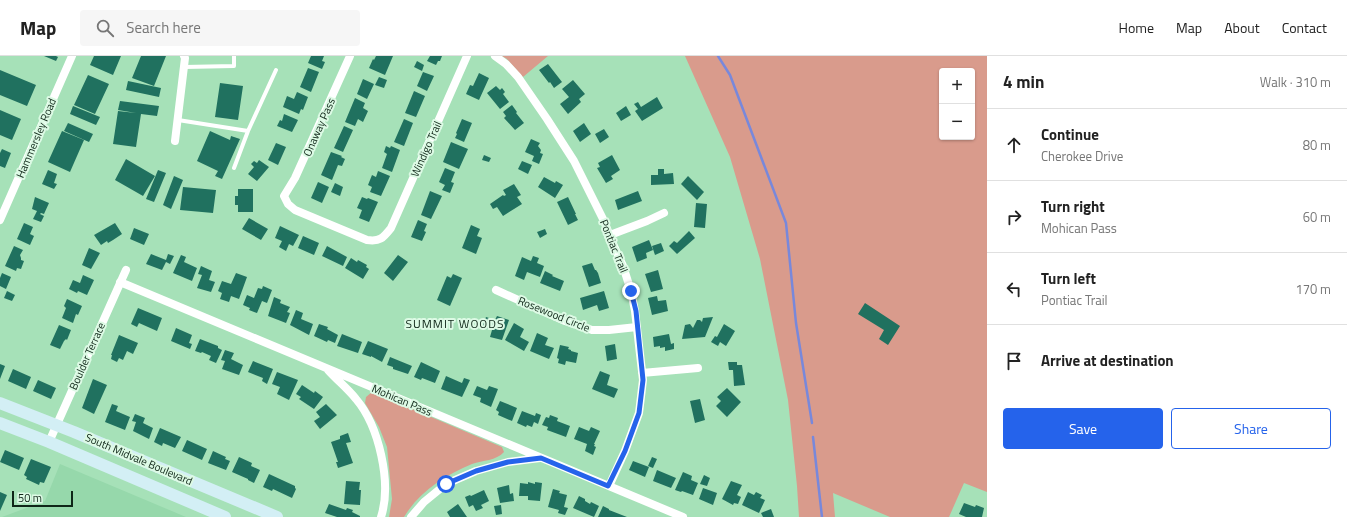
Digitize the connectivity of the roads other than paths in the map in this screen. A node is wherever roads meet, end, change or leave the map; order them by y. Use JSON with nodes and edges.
{"nodes":[{"id":1,"x":72,"y":56,"type":"edge"},
{"id":2,"x":184,"y":56,"type":"edge"},
{"id":3,"x":234,"y":56,"type":"edge"},
{"id":4,"x":350,"y":56,"type":"edge"},
{"id":5,"x":467,"y":56,"type":"edge"},
{"id":6,"x":495,"y":56,"type":"edge"},
{"id":7,"x":184,"y":67,"type":"junction"},
{"id":8,"x":276,"y":70,"type":"dead end"},
{"id":9,"x":177,"y":120,"type":"junction"},
{"id":10,"x":248,"y":131,"type":"junction"},
{"id":11,"x":175,"y":141,"type":"dead end"},
{"id":12,"x":234,"y":168,"type":"dead end"},
{"id":13,"x":2,"y":210,"type":"edge"},
{"id":14,"x":664,"y":212,"type":"dead end"},
{"id":15,"x":0,"y":220,"type":"edge"},
{"id":16,"x":610,"y":235,"type":"junction"},
{"id":17,"x":380,"y":239,"type":"joint"},
{"id":18,"x":126,"y":270,"type":"dead end"},
{"id":19,"x":120,"y":282,"type":"junction"},
{"id":20,"x":496,"y":290,"type":"dead end"},
{"id":21,"x":637,"y":327,"type":"junction"},
{"id":22,"x":324,"y":367,"type":"junction"},
{"id":23,"x":698,"y":368,"type":"dead end"},
{"id":24,"x":642,"y":373,"type":"junction"},
{"id":25,"x":0,"y":403,"type":"edge"},
{"id":26,"x":0,"y":423,"type":"edge"},
{"id":27,"x":56,"y":425,"type":"junction"},
{"id":28,"x":49,"y":442,"type":"junction"},
{"id":29,"x":541,"y":458,"type":"junction"},
{"id":30,"x":608,"y":486,"type":"junction"},
{"id":31,"x":225,"y":517,"type":"edge"},
{"id":32,"x":277,"y":517,"type":"edge"},
{"id":33,"x":381,"y":517,"type":"edge"},
{"id":34,"x":411,"y":517,"type":"edge"},
{"id":35,"x":683,"y":517,"type":"edge"}],
"edges":[{"from":1,"to":13,"type":"street","name":"Hammersley Road"},
{"from":2,"to":7,"type":"street"},
{"from":3,"to":7,"type":"lane"},
{"from":4,"to":17,"type":"street","name":"Onaway Pass"},
{"from":5,"to":17,"type":"street","name":"Windigo Trail"},
{"from":6,"to":16,"type":"street","name":"Pontiac Trail"},
{"from":7,"to":9,"type":"street"},
{"from":8,"to":10,"type":"lane"},
{"from":9,"to":10,"type":"lane"},
{"from":9,"to":11,"type":"street"},
{"from":10,"to":12,"type":"lane"},
{"from":13,"to":15,"type":"street","name":"Hammersley Road"},
{"from":14,"to":16,"type":"street"},
{"from":16,"to":21,"type":"street","name":"Pontiac Trail"},
{"from":18,"to":19,"type":"street","name":"Boulder Terrace"},
{"from":19,"to":22,"type":"street","name":"Mohican Pass"},
{"from":19,"to":27,"type":"street","name":"Boulder Terrace"},
{"from":20,"to":21,"type":"street","name":"Rosewood Circle"},
{"from":21,"to":24,"type":"street","name":"Pontiac Trail"},
{"from":22,"to":29,"type":"street","name":"Mohican Pass"},
{"from":22,"to":33,"type":"street"},
{"from":23,"to":24,"type":"street"},
{"from":24,"to":30,"type":"street","name":"Pontiac Trail"},
{"from":25,"to":27,"type":"main road","name":"South Midvale Boulevard"},
{"from":26,"to":28,"type":"main road","name":"South Midvale Boulevard"},
{"from":27,"to":28,"type":"street","name":"Boulder Terrace"},
{"from":27,"to":32,"type":"main road","name":"South Midvale Boulevard"},
{"from":28,"to":31,"type":"main road","name":"South Midvale Boulevard"},
{"from":29,"to":30,"type":"street","name":"Mohican Pass"},
{"from":29,"to":34,"type":"street"},
{"from":30,"to":35,"type":"street","name":"Mohican Pass"}]}
